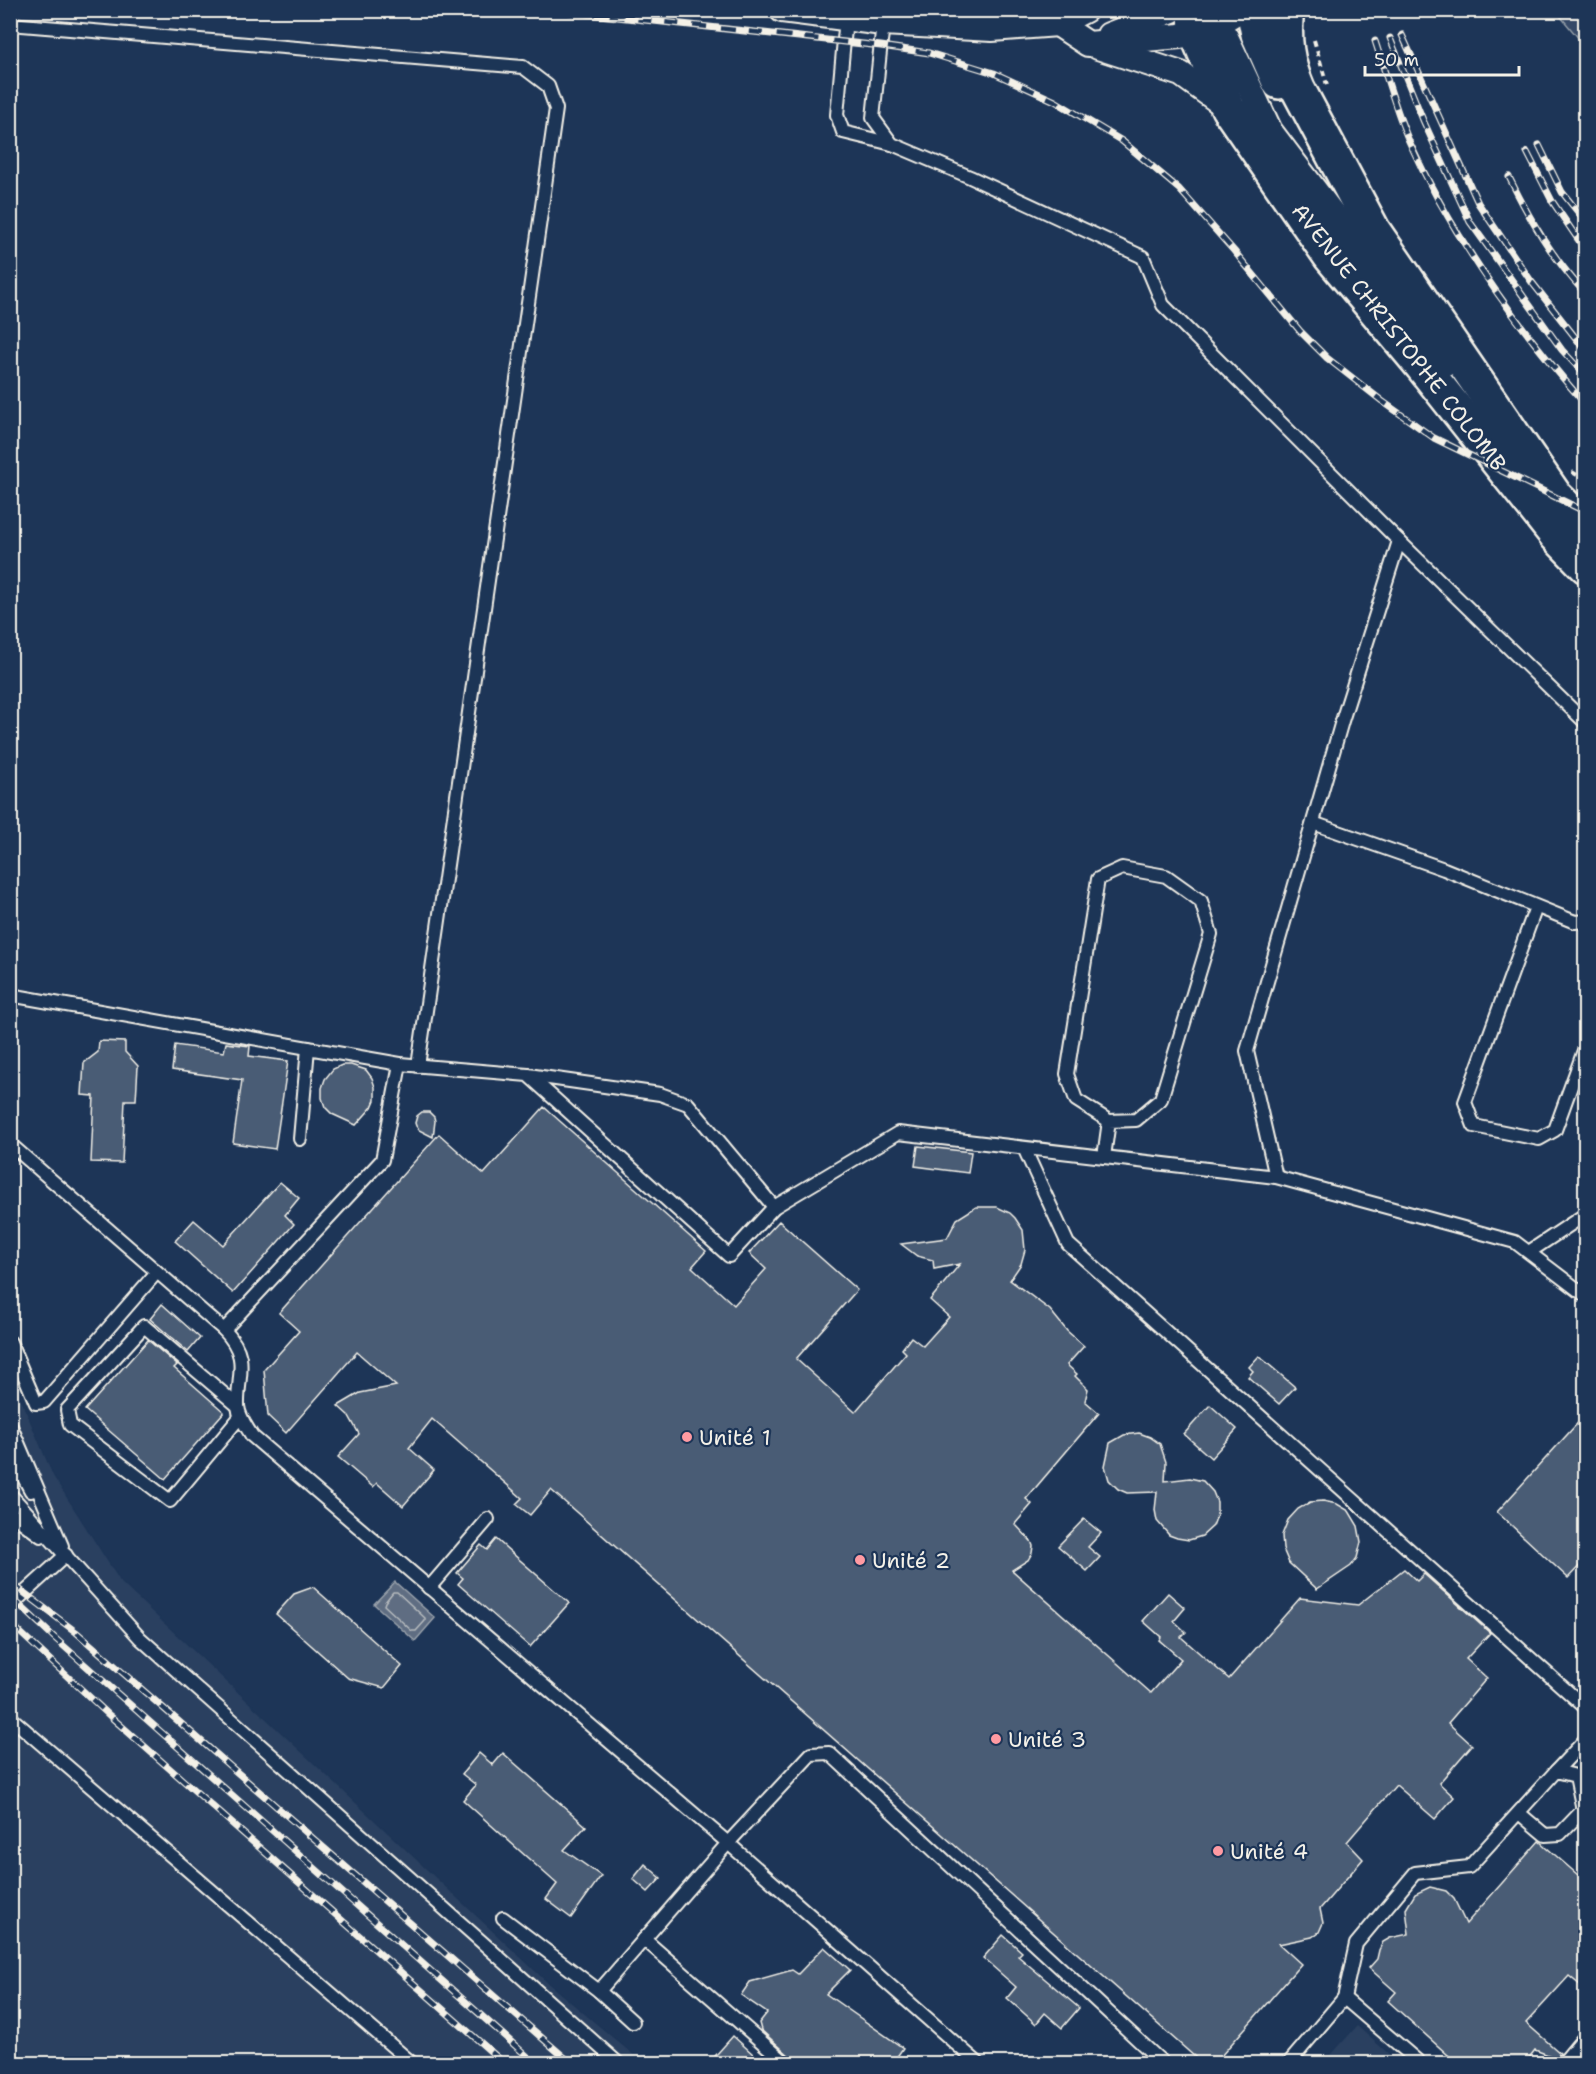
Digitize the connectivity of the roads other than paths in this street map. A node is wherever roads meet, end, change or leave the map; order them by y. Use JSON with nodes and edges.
{"nodes":[{"id":1,"x":782,"y":10,"type":"edge"},
{"id":2,"x":983,"y":10,"type":"edge"},
{"id":3,"x":1085,"y":10,"type":"edge"},
{"id":4,"x":1172,"y":10,"type":"edge"},
{"id":5,"x":1239,"y":10,"type":"edge"},
{"id":6,"x":1253,"y":10,"type":"edge"},
{"id":7,"x":1287,"y":10,"type":"edge"},
{"id":8,"x":846,"y":18,"type":"junction"},
{"id":9,"x":896,"y":19,"type":"edge"},
{"id":10,"x":1202,"y":19,"type":"edge"},
{"id":11,"x":10,"y":24,"type":"edge"},
{"id":12,"x":1058,"y":24,"type":"junction"},
{"id":13,"x":1012,"y":27,"type":"junction"},
{"id":14,"x":1088,"y":44,"type":"junction"},
{"id":15,"x":1228,"y":108,"type":"junction"},
{"id":16,"x":892,"y":144,"type":"junction"},
{"id":17,"x":1510,"y":430,"type":"junction"},
{"id":18,"x":1550,"y":487,"type":"junction"},
{"id":19,"x":1586,"y":526,"type":"edge"},
{"id":20,"x":1399,"y":541,"type":"junction"},
{"id":21,"x":1586,"y":566,"type":"edge"},
{"id":22,"x":1586,"y":723,"type":"edge"},
{"id":23,"x":1313,"y":823,"type":"junction"},
{"id":24,"x":1536,"y":907,"type":"junction"},
{"id":25,"x":1586,"y":921,"type":"edge"},
{"id":26,"x":10,"y":995,"type":"edge"},
{"id":27,"x":1586,"y":1045,"type":"edge"},
{"id":28,"x":308,"y":1048,"type":"junction"},
{"id":29,"x":400,"y":1064,"type":"junction"},
{"id":30,"x":418,"y":1066,"type":"junction"},
{"id":31,"x":528,"y":1075,"type":"junction"},
{"id":32,"x":1108,"y":1121,"type":"junction"},
{"id":33,"x":300,"y":1138,"type":"dead end"},
{"id":34,"x":10,"y":1144,"type":"edge"},
{"id":35,"x":1024,"y":1148,"type":"junction"},
{"id":36,"x":1104,"y":1157,"type":"junction"},
{"id":37,"x":1276,"y":1177,"type":"junction"},
{"id":38,"x":774,"y":1207,"type":"junction"},
{"id":39,"x":1586,"y":1214,"type":"edge"},
{"id":40,"x":1529,"y":1252,"type":"junction"},
{"id":41,"x":157,"y":1272,"type":"junction"},
{"id":42,"x":1586,"y":1296,"type":"edge"},
{"id":43,"x":224,"y":1330,"type":"junction"},
{"id":44,"x":10,"y":1342,"type":"edge"},
{"id":45,"x":239,"y":1411,"type":"junction"},
{"id":46,"x":10,"y":1424,"type":"edge"},
{"id":47,"x":10,"y":1452,"type":"edge"},
{"id":48,"x":10,"y":1494,"type":"edge"},
{"id":49,"x":10,"y":1513,"type":"edge"},
{"id":50,"x":488,"y":1519,"type":"dead end"},
{"id":51,"x":66,"y":1555,"type":"junction"},
{"id":52,"x":429,"y":1588,"type":"junction"},
{"id":53,"x":10,"y":1606,"type":"edge"},
{"id":54,"x":1586,"y":1708,"type":"edge"},
{"id":55,"x":10,"y":1717,"type":"edge"},
{"id":56,"x":1586,"y":1739,"type":"edge"},
{"id":57,"x":1556,"y":1771,"type":"junction"},
{"id":58,"x":1519,"y":1813,"type":"junction"},
{"id":59,"x":728,"y":1843,"type":"junction"},
{"id":60,"x":503,"y":1918,"type":"dead end"},
{"id":61,"x":644,"y":1940,"type":"junction"},
{"id":62,"x":599,"y":1991,"type":"junction"},
{"id":63,"x":1344,"y":1998,"type":"junction"},
{"id":64,"x":633,"y":2022,"type":"dead end"},
{"id":65,"x":1586,"y":2035,"type":"edge"},
{"id":66,"x":413,"y":2064,"type":"edge"},
{"id":67,"x":619,"y":2064,"type":"edge"},
{"id":68,"x":786,"y":2064,"type":"edge"},
{"id":69,"x":979,"y":2064,"type":"edge"},
{"id":70,"x":1164,"y":2064,"type":"edge"},
{"id":71,"x":1288,"y":2064,"type":"edge"},
{"id":72,"x":1421,"y":2064,"type":"edge"},
{"id":73,"x":1562,"y":2064,"type":"edge"}],
"edges":[{"from":1,"to":8,"type":"street"},
{"from":2,"to":13,"type":"lane"},
{"from":3,"to":12,"type":"street"},
{"from":4,"to":14,"type":"street"},
{"from":5,"to":10,"type":"street"},
{"from":6,"to":17,"type":"main road"},
{"from":7,"to":17,"type":"main road"},
{"from":8,"to":9,"type":"street"},
{"from":8,"to":16,"type":"lane"},
{"from":9,"to":13,"type":"street"},
{"from":9,"to":16,"type":"lane"},
{"from":10,"to":14,"type":"street"},
{"from":10,"to":15,"type":"main road","name":"AVENUE CHRISTOPHE COLOMB"},
{"from":10,"to":18,"type":"street"},
{"from":11,"to":30,"type":"lane"},
{"from":12,"to":13,"type":"street"},
{"from":12,"to":14,"type":"street"},
{"from":14,"to":15,"type":"street"},
{"from":15,"to":21,"type":"main road","name":"AVENUE CHRISTOPHE COLOMB"},
{"from":16,"to":20,"type":"lane"},
{"from":17,"to":18,"type":"main road"},
{"from":18,"to":19,"type":"main road"},
{"from":20,"to":22,"type":"lane"},
{"from":20,"to":23,"type":"lane"},
{"from":23,"to":24,"type":"lane"},
{"from":23,"to":37,"type":"lane"},
{"from":24,"to":25,"type":"lane"},
{"from":24,"to":27,"type":"lane"},
{"from":26,"to":28,"type":"lane"},
{"from":28,"to":29,"type":"lane"},
{"from":28,"to":33,"type":"lane"},
{"from":29,"to":30,"type":"lane"},
{"from":29,"to":43,"type":"lane"},
{"from":30,"to":31,"type":"lane"},
{"from":31,"to":38,"type":"lane"},
{"from":31,"to":38,"type":"lane"},
{"from":32,"to":32,"type":"lane"},
{"from":32,"to":36,"type":"lane"},
{"from":34,"to":41,"type":"lane"},
{"from":35,"to":36,"type":"lane"},
{"from":35,"to":38,"type":"lane"},
{"from":35,"to":54,"type":"lane"},
{"from":36,"to":37,"type":"lane"},
{"from":37,"to":40,"type":"lane"},
{"from":39,"to":40,"type":"lane"},
{"from":40,"to":42,"type":"lane"},
{"from":41,"to":43,"type":"lane"},
{"from":41,"to":44,"type":"lane"},
{"from":43,"to":45,"type":"lane"},
{"from":45,"to":45,"type":"lane"},
{"from":45,"to":52,"type":"lane"},
{"from":46,"to":51,"type":"lane"},
{"from":47,"to":51,"type":"lane"},
{"from":48,"to":51,"type":"lane"},
{"from":49,"to":51,"type":"lane"},
{"from":50,"to":52,"type":"lane"},
{"from":51,"to":53,"type":"lane"},
{"from":51,"to":67,"type":"lane"},
{"from":52,"to":59,"type":"lane"},
{"from":55,"to":66,"type":"lane"},
{"from":56,"to":57,"type":"lane"},
{"from":57,"to":58,"type":"lane"},
{"from":57,"to":58,"type":"lane"},
{"from":58,"to":63,"type":"lane"},
{"from":59,"to":61,"type":"lane"},
{"from":59,"to":69,"type":"lane"},
{"from":59,"to":70,"type":"lane"},
{"from":60,"to":62,"type":"lane"},
{"from":61,"to":62,"type":"lane"},
{"from":61,"to":68,"type":"lane"},
{"from":62,"to":64,"type":"lane"},
{"from":63,"to":71,"type":"lane"},
{"from":63,"to":72,"type":"lane"},
{"from":65,"to":73,"type":"lane"}]}
